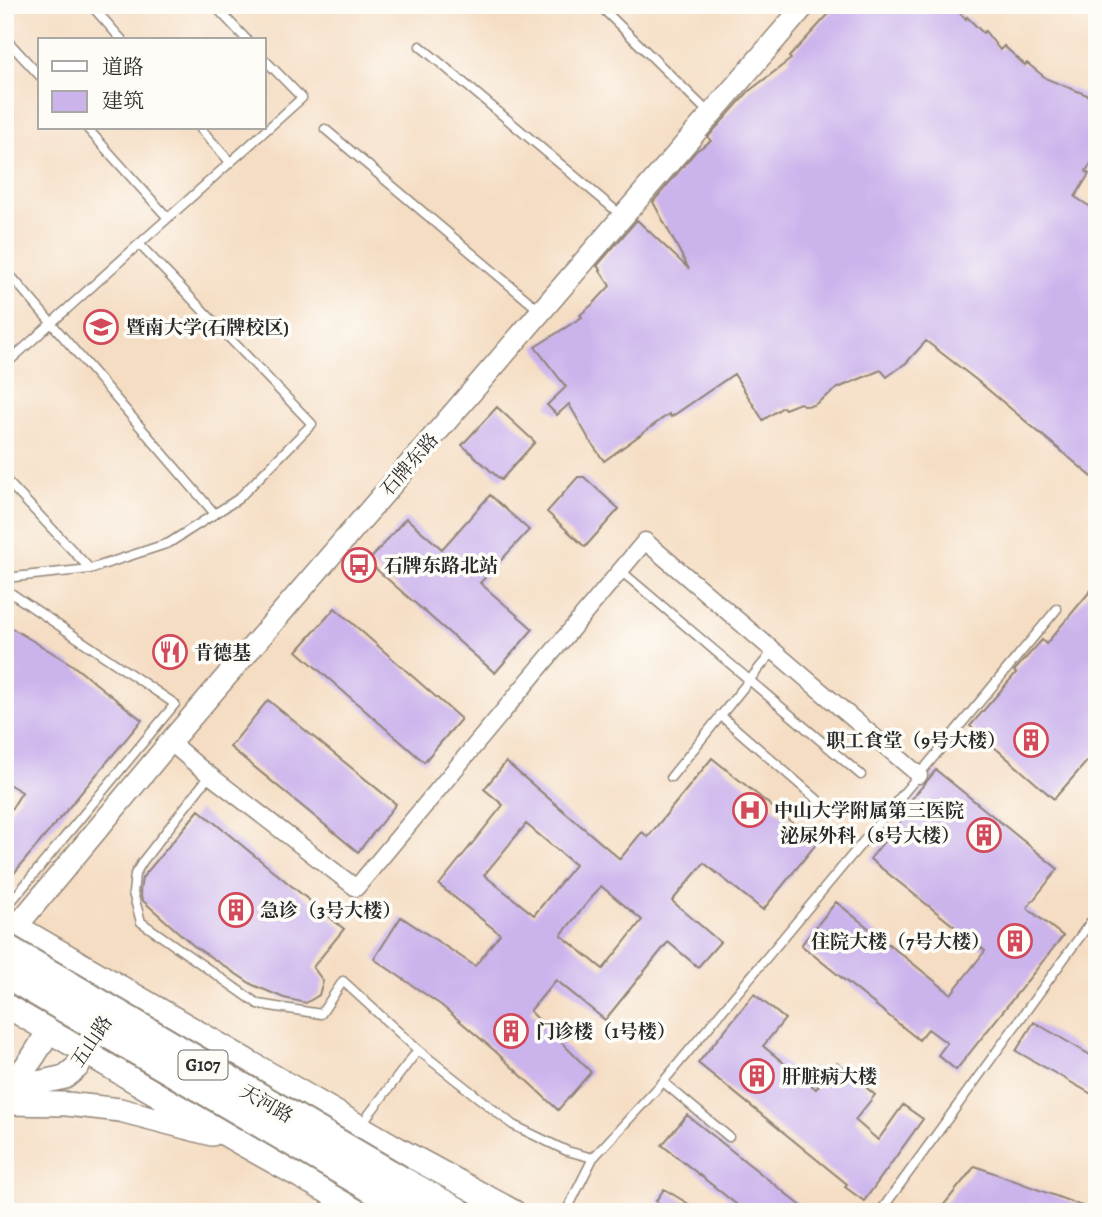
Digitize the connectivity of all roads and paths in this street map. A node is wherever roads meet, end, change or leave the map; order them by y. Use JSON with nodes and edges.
{"nodes":[{"id":1,"x":91,"y":5,"type":"edge"},
{"id":2,"x":214,"y":5,"type":"edge"},
{"id":3,"x":599,"y":5,"type":"edge"},
{"id":4,"x":805,"y":5,"type":"edge"},
{"id":5,"x":5,"y":38,"type":"edge"},
{"id":6,"x":120,"y":38,"type":"edge"},
{"id":7,"x":245,"y":38,"type":"edge"},
{"id":8,"x":420,"y":46,"type":"dead end"},
{"id":9,"x":266,"y":61,"type":"edge"},
{"id":10,"x":38,"y":74,"type":"edge"},
{"id":11,"x":711,"y":115,"type":"junction"},
{"id":12,"x":325,"y":129,"type":"dead end"},
{"id":13,"x":89,"y":130,"type":"edge"},
{"id":14,"x":202,"y":130,"type":"edge"},
{"id":15,"x":230,"y":162,"type":"junction"},
{"id":16,"x":623,"y":217,"type":"junction"},
{"id":17,"x":168,"y":218,"type":"junction"},
{"id":18,"x":138,"y":244,"type":"junction"},
{"id":19,"x":5,"y":269,"type":"edge"},
{"id":20,"x":541,"y":312,"type":"junction"},
{"id":21,"x":51,"y":323,"type":"junction"},
{"id":22,"x":5,"y":365,"type":"edge"},
{"id":23,"x":5,"y":479,"type":"edge"},
{"id":24,"x":215,"y":514,"type":"junction"},
{"id":25,"x":90,"y":569,"type":"junction"},
{"id":26,"x":620,"y":570,"type":"junction"},
{"id":27,"x":5,"y":578,"type":"edge"},
{"id":28,"x":5,"y":589,"type":"edge"},
{"id":29,"x":1057,"y":609,"type":"dead end"},
{"id":30,"x":773,"y":651,"type":"junction"},
{"id":31,"x":749,"y":680,"type":"junction"},
{"id":32,"x":720,"y":715,"type":"junction"},
{"id":33,"x":170,"y":742,"type":"junction"},
{"id":34,"x":210,"y":775,"type":"junction"},
{"id":35,"x":861,"y":775,"type":"dead end"},
{"id":36,"x":919,"y":775,"type":"junction"},
{"id":37,"x":671,"y":776,"type":"dead end"},
{"id":38,"x":820,"y":802,"type":"dead end"},
{"id":39,"x":1097,"y":908,"type":"edge"},
{"id":40,"x":8,"y":926,"type":"edge"},
{"id":41,"x":5,"y":973,"type":"edge"},
{"id":42,"x":122,"y":987,"type":"junction"},
{"id":43,"x":5,"y":1005,"type":"edge"},
{"id":44,"x":49,"y":1030,"type":"junction"},
{"id":45,"x":418,"y":1050,"type":"junction"},
{"id":46,"x":87,"y":1052,"type":"junction"},
{"id":47,"x":250,"y":1062,"type":"junction"},
{"id":48,"x":663,"y":1082,"type":"junction"},
{"id":49,"x":5,"y":1084,"type":"edge"},
{"id":50,"x":5,"y":1090,"type":"edge"},
{"id":51,"x":5,"y":1103,"type":"edge"},
{"id":52,"x":206,"y":1122,"type":"junction"},
{"id":53,"x":360,"y":1126,"type":"junction"},
{"id":54,"x":729,"y":1137,"type":"dead end"},
{"id":55,"x":237,"y":1141,"type":"junction"},
{"id":56,"x":593,"y":1158,"type":"junction"},
{"id":57,"x":401,"y":1197,"type":"edge"},
{"id":58,"x":333,"y":1205,"type":"edge"},
{"id":59,"x":364,"y":1212,"type":"edge"},
{"id":60,"x":458,"y":1212,"type":"edge"},
{"id":61,"x":514,"y":1212,"type":"edge"},
{"id":62,"x":566,"y":1212,"type":"edge"},
{"id":63,"x":880,"y":1212,"type":"edge"}],
"edges":[{"from":1,"to":6,"type":"lane"},
{"from":2,"to":7,"type":"lane"},
{"from":3,"to":11,"type":"lane"},
{"from":4,"to":11,"type":"street","name":"石牌东路"},
{"from":5,"to":10,"type":"lane"},
{"from":8,"to":16,"type":"lane"},
{"from":9,"to":15,"type":"lane"},
{"from":11,"to":16,"type":"street","name":"石牌东路"},
{"from":12,"to":20,"type":"lane"},
{"from":13,"to":17,"type":"lane"},
{"from":14,"to":15,"type":"lane"},
{"from":15,"to":17,"type":"lane"},
{"from":16,"to":20,"type":"street","name":"石牌东路"},
{"from":17,"to":18,"type":"lane"},
{"from":18,"to":21,"type":"lane"},
{"from":18,"to":24,"type":"lane"},
{"from":19,"to":21,"type":"lane"},
{"from":20,"to":33,"type":"street","name":"石牌东路"},
{"from":21,"to":22,"type":"lane"},
{"from":21,"to":24,"type":"lane"},
{"from":23,"to":25,"type":"lane"},
{"from":24,"to":25,"type":"lane"},
{"from":25,"to":27,"type":"lane"},
{"from":26,"to":30,"type":"street"},
{"from":26,"to":31,"type":"lane"},
{"from":26,"to":34,"type":"street"},
{"from":28,"to":40,"type":"lane"},
{"from":29,"to":36,"type":"lane"},
{"from":30,"to":31,"type":"lane"},
{"from":30,"to":36,"type":"street"},
{"from":31,"to":32,"type":"lane"},
{"from":31,"to":35,"type":"lane"},
{"from":32,"to":37,"type":"lane"},
{"from":32,"to":38,"type":"lane"},
{"from":33,"to":34,"type":"street"},
{"from":33,"to":40,"type":"street","name":"石牌东路"},
{"from":34,"to":45,"type":"lane"},
{"from":36,"to":48,"type":"lane"},
{"from":39,"to":63,"type":"lane"},
{"from":40,"to":42,"type":"main road"},
{"from":40,"to":44,"type":"main road","name":"五山路"},
{"from":40,"to":57,"type":"highway","name":"天河路","number":"G107","bridge":true},
{"from":41,"to":57,"type":"highway","name":"天河路","number":"G107","bridge":true},
{"from":42,"to":46,"type":"main road","name":"五山路"},
{"from":42,"to":47,"type":"main road"},
{"from":43,"to":44,"type":"main road"},
{"from":44,"to":46,"type":"main road"},
{"from":44,"to":49,"type":"main road","name":"五山路"},
{"from":45,"to":53,"type":"lane"},
{"from":45,"to":56,"type":"lane"},
{"from":46,"to":50,"type":"main road","name":"五山路"},
{"from":46,"to":52,"type":"main road"},
{"from":47,"to":52,"type":"main road"},
{"from":47,"to":53,"type":"main road"},
{"from":48,"to":54,"type":"lane"},
{"from":48,"to":56,"type":"lane"},
{"from":51,"to":55,"type":"main road"},
{"from":52,"to":55,"type":"main road"},
{"from":53,"to":61,"type":"main road"},
{"from":55,"to":58,"type":"main road"},
{"from":56,"to":62,"type":"lane"},
{"from":57,"to":60,"type":"highway","name":"天河路","number":"G107"},
{"from":58,"to":59,"type":"main road"}]}
